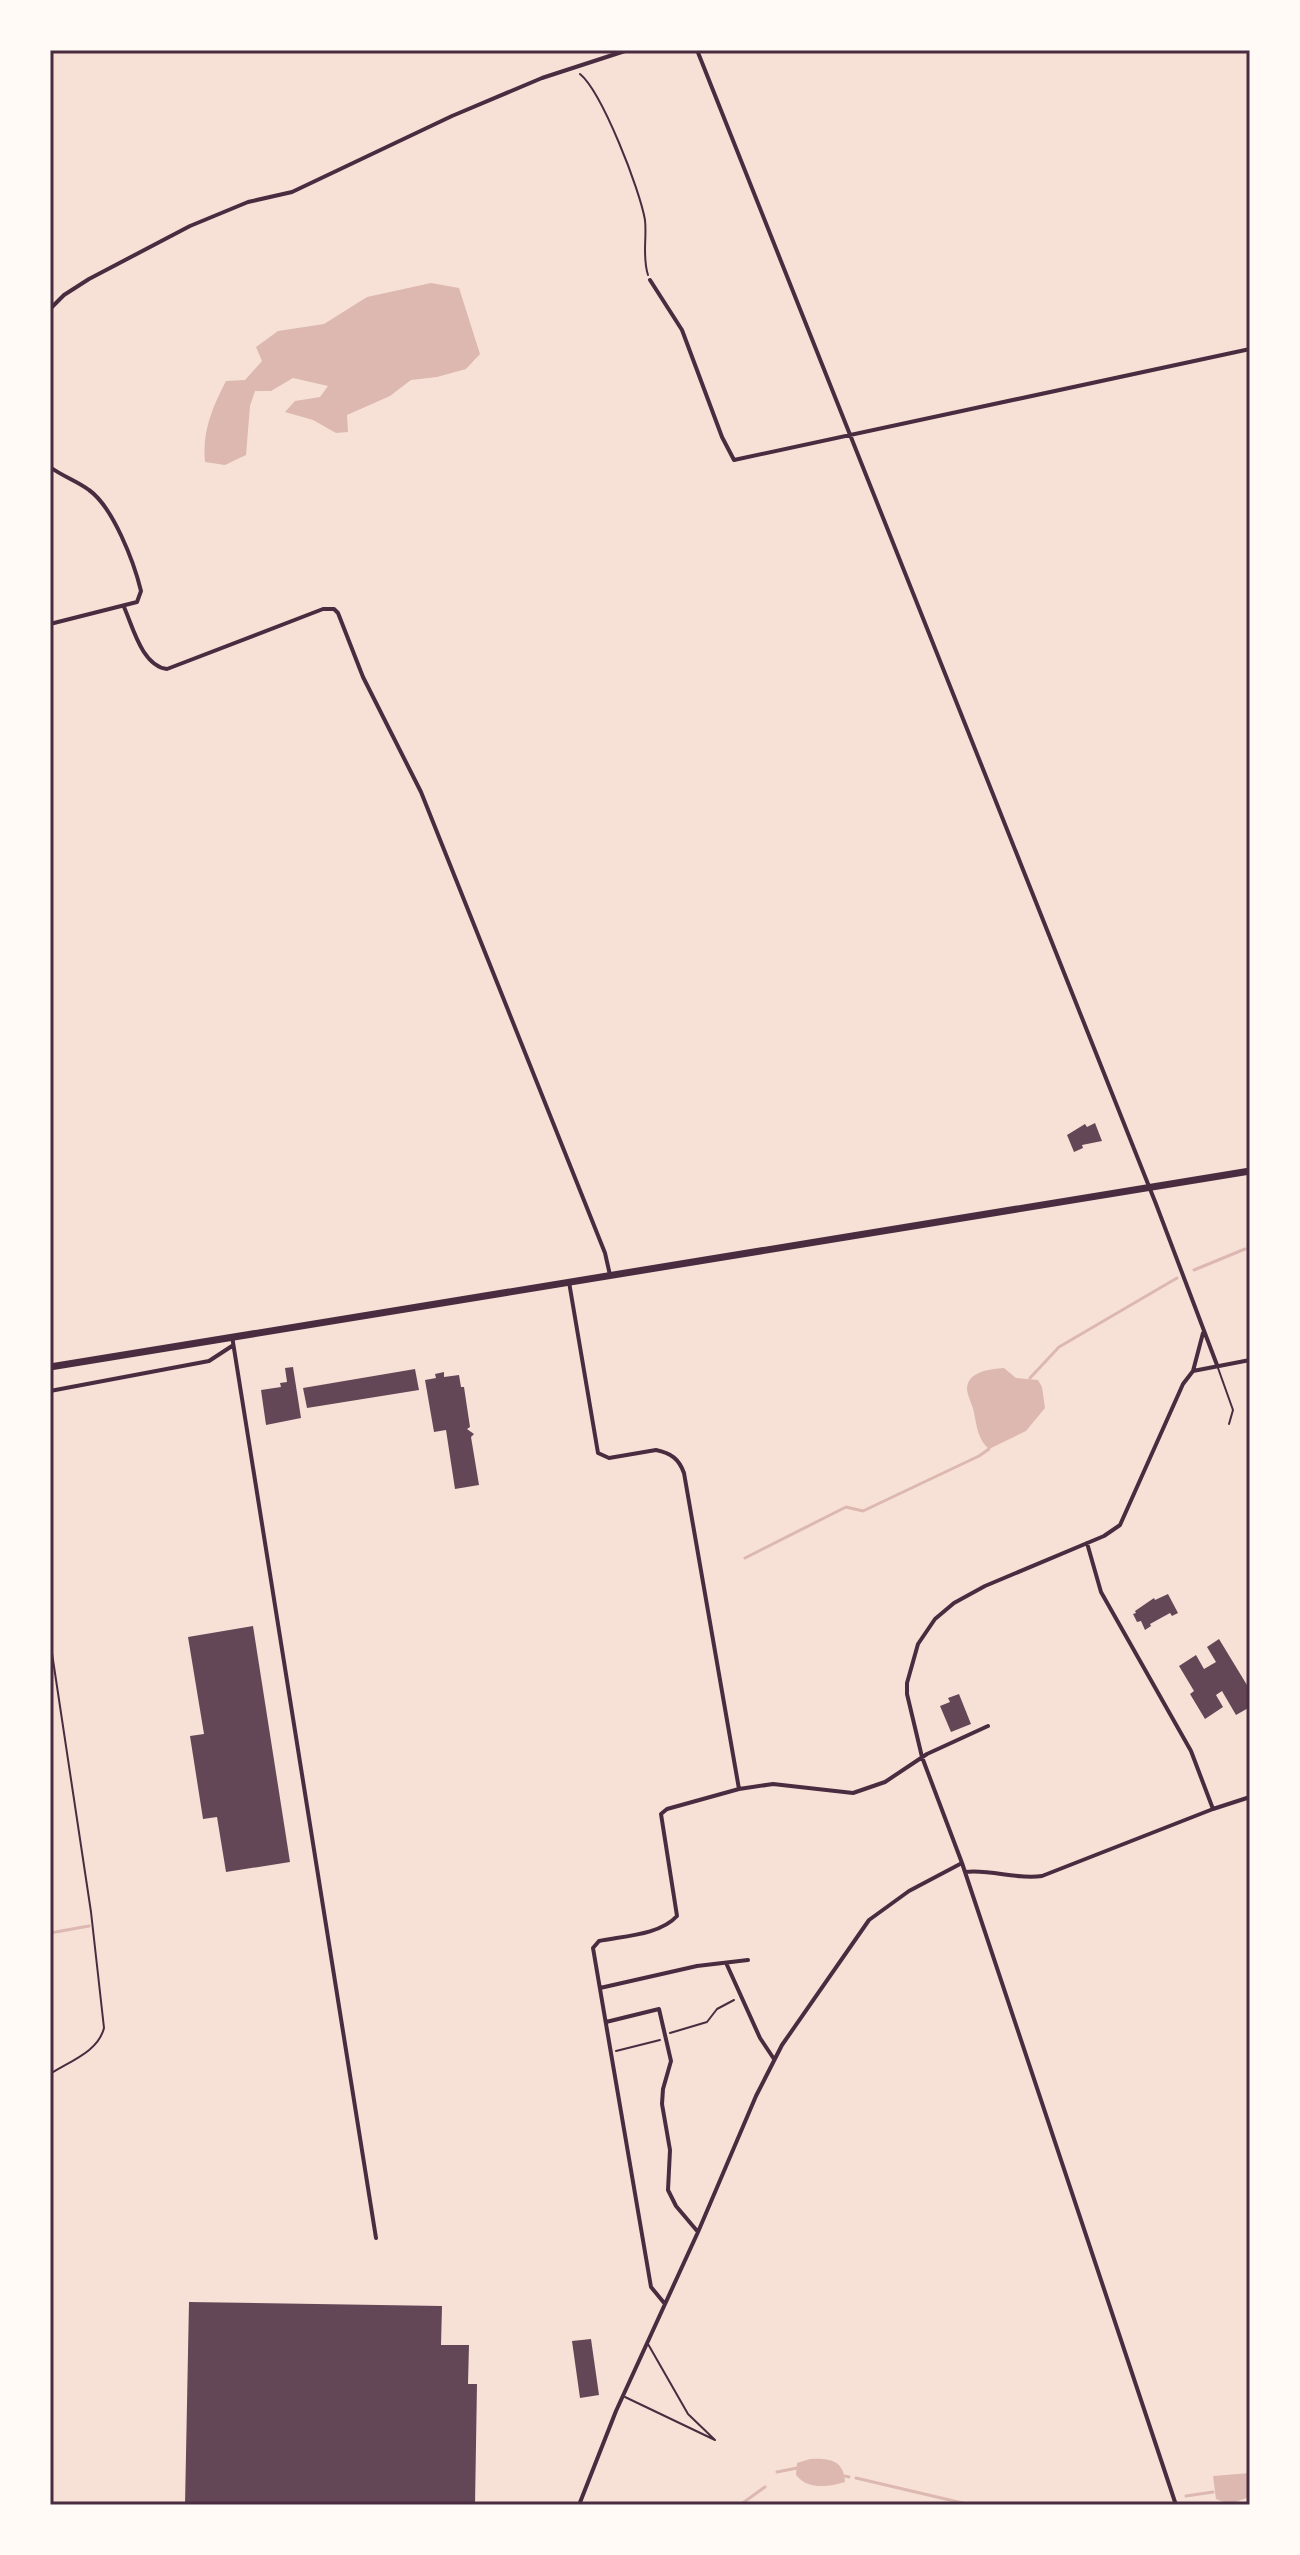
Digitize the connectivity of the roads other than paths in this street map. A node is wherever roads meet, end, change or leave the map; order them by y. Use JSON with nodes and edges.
{"nodes":[{"id":1,"x":628,"y":50,"type":"edge"},
{"id":2,"x":697,"y":50,"type":"edge"},
{"id":3,"x":650,"y":280,"type":"road end"},
{"id":4,"x":50,"y":309,"type":"edge"},
{"id":5,"x":1250,"y":349,"type":"edge"},
{"id":6,"x":849,"y":435,"type":"junction"},
{"id":7,"x":50,"y":467,"type":"edge"},
{"id":8,"x":124,"y":607,"type":"junction"},
{"id":9,"x":50,"y":624,"type":"edge"},
{"id":10,"x":1250,"y":1171,"type":"edge"},
{"id":11,"x":1149,"y":1188,"type":"junction"},
{"id":12,"x":610,"y":1275,"type":"junction"},
{"id":13,"x":569,"y":1281,"type":"junction"},
{"id":14,"x":1203,"y":1326,"type":"junction"},
{"id":15,"x":232,"y":1336,"type":"junction"},
{"id":16,"x":233,"y":1345,"type":"junction"},
{"id":17,"x":1250,"y":1360,"type":"edge"},
{"id":18,"x":1217,"y":1365,"type":"junction"},
{"id":19,"x":50,"y":1367,"type":"edge"},
{"id":20,"x":1193,"y":1371,"type":"junction"},
{"id":21,"x":50,"y":1391,"type":"edge"},
{"id":22,"x":1229,"y":1424,"type":"dead end"},
{"id":23,"x":1087,"y":1543,"type":"junction"},
{"id":24,"x":988,"y":1726,"type":"dead end"},
{"id":25,"x":922,"y":1757,"type":"junction"},
{"id":26,"x":739,"y":1789,"type":"junction"},
{"id":27,"x":1250,"y":1797,"type":"edge"},
{"id":28,"x":1213,"y":1809,"type":"junction"},
{"id":29,"x":962,"y":1863,"type":"junction"},
{"id":30,"x":965,"y":1872,"type":"junction"},
{"id":31,"x":748,"y":1960,"type":"dead end"},
{"id":32,"x":727,"y":1965,"type":"junction"},
{"id":33,"x":600,"y":1988,"type":"junction"},
{"id":34,"x":606,"y":2022,"type":"junction"},
{"id":35,"x":774,"y":2059,"type":"junction"},
{"id":36,"x":698,"y":2232,"type":"junction"},
{"id":37,"x":376,"y":2238,"type":"dead end"},
{"id":38,"x":665,"y":2304,"type":"junction"},
{"id":39,"x":647,"y":2343,"type":"junction"},
{"id":40,"x":623,"y":2396,"type":"junction"},
{"id":41,"x":579,"y":2505,"type":"edge"},
{"id":42,"x":1176,"y":2505,"type":"edge"}],
"edges":[{"from":1,"to":4,"type":"street"},
{"from":2,"to":6,"type":"street"},
{"from":3,"to":6,"type":"street"},
{"from":5,"to":6,"type":"street"},
{"from":6,"to":11,"type":"street"},
{"from":7,"to":8,"type":"street"},
{"from":8,"to":9,"type":"street"},
{"from":8,"to":12,"type":"street"},
{"from":10,"to":11,"type":"main road"},
{"from":11,"to":12,"type":"main road"},
{"from":11,"to":14,"type":"street"},
{"from":12,"to":13,"type":"main road"},
{"from":13,"to":15,"type":"main road"},
{"from":13,"to":26,"type":"street"},
{"from":14,"to":18,"type":"street"},
{"from":14,"to":20,"type":"street"},
{"from":15,"to":16,"type":"street"},
{"from":15,"to":19,"type":"main road"},
{"from":16,"to":21,"type":"street"},
{"from":16,"to":37,"type":"street"},
{"from":17,"to":18,"type":"street"},
{"from":18,"to":20,"type":"street"},
{"from":18,"to":22,"type":"lane"},
{"from":20,"to":23,"type":"street"},
{"from":23,"to":25,"type":"street"},
{"from":23,"to":28,"type":"street"},
{"from":24,"to":25,"type":"street"},
{"from":25,"to":26,"type":"street"},
{"from":25,"to":29,"type":"street"},
{"from":26,"to":33,"type":"street"},
{"from":27,"to":28,"type":"street"},
{"from":28,"to":30,"type":"street"},
{"from":29,"to":30,"type":"street"},
{"from":29,"to":35,"type":"street"},
{"from":30,"to":42,"type":"street"},
{"from":31,"to":32,"type":"street"},
{"from":32,"to":33,"type":"street"},
{"from":32,"to":35,"type":"street"},
{"from":33,"to":34,"type":"street"},
{"from":34,"to":36,"type":"street"},
{"from":34,"to":38,"type":"street"},
{"from":35,"to":36,"type":"street"},
{"from":36,"to":38,"type":"street"},
{"from":38,"to":39,"type":"street"},
{"from":39,"to":40,"type":"street"},
{"from":39,"to":40,"type":"lane"},
{"from":40,"to":41,"type":"street"}]}
